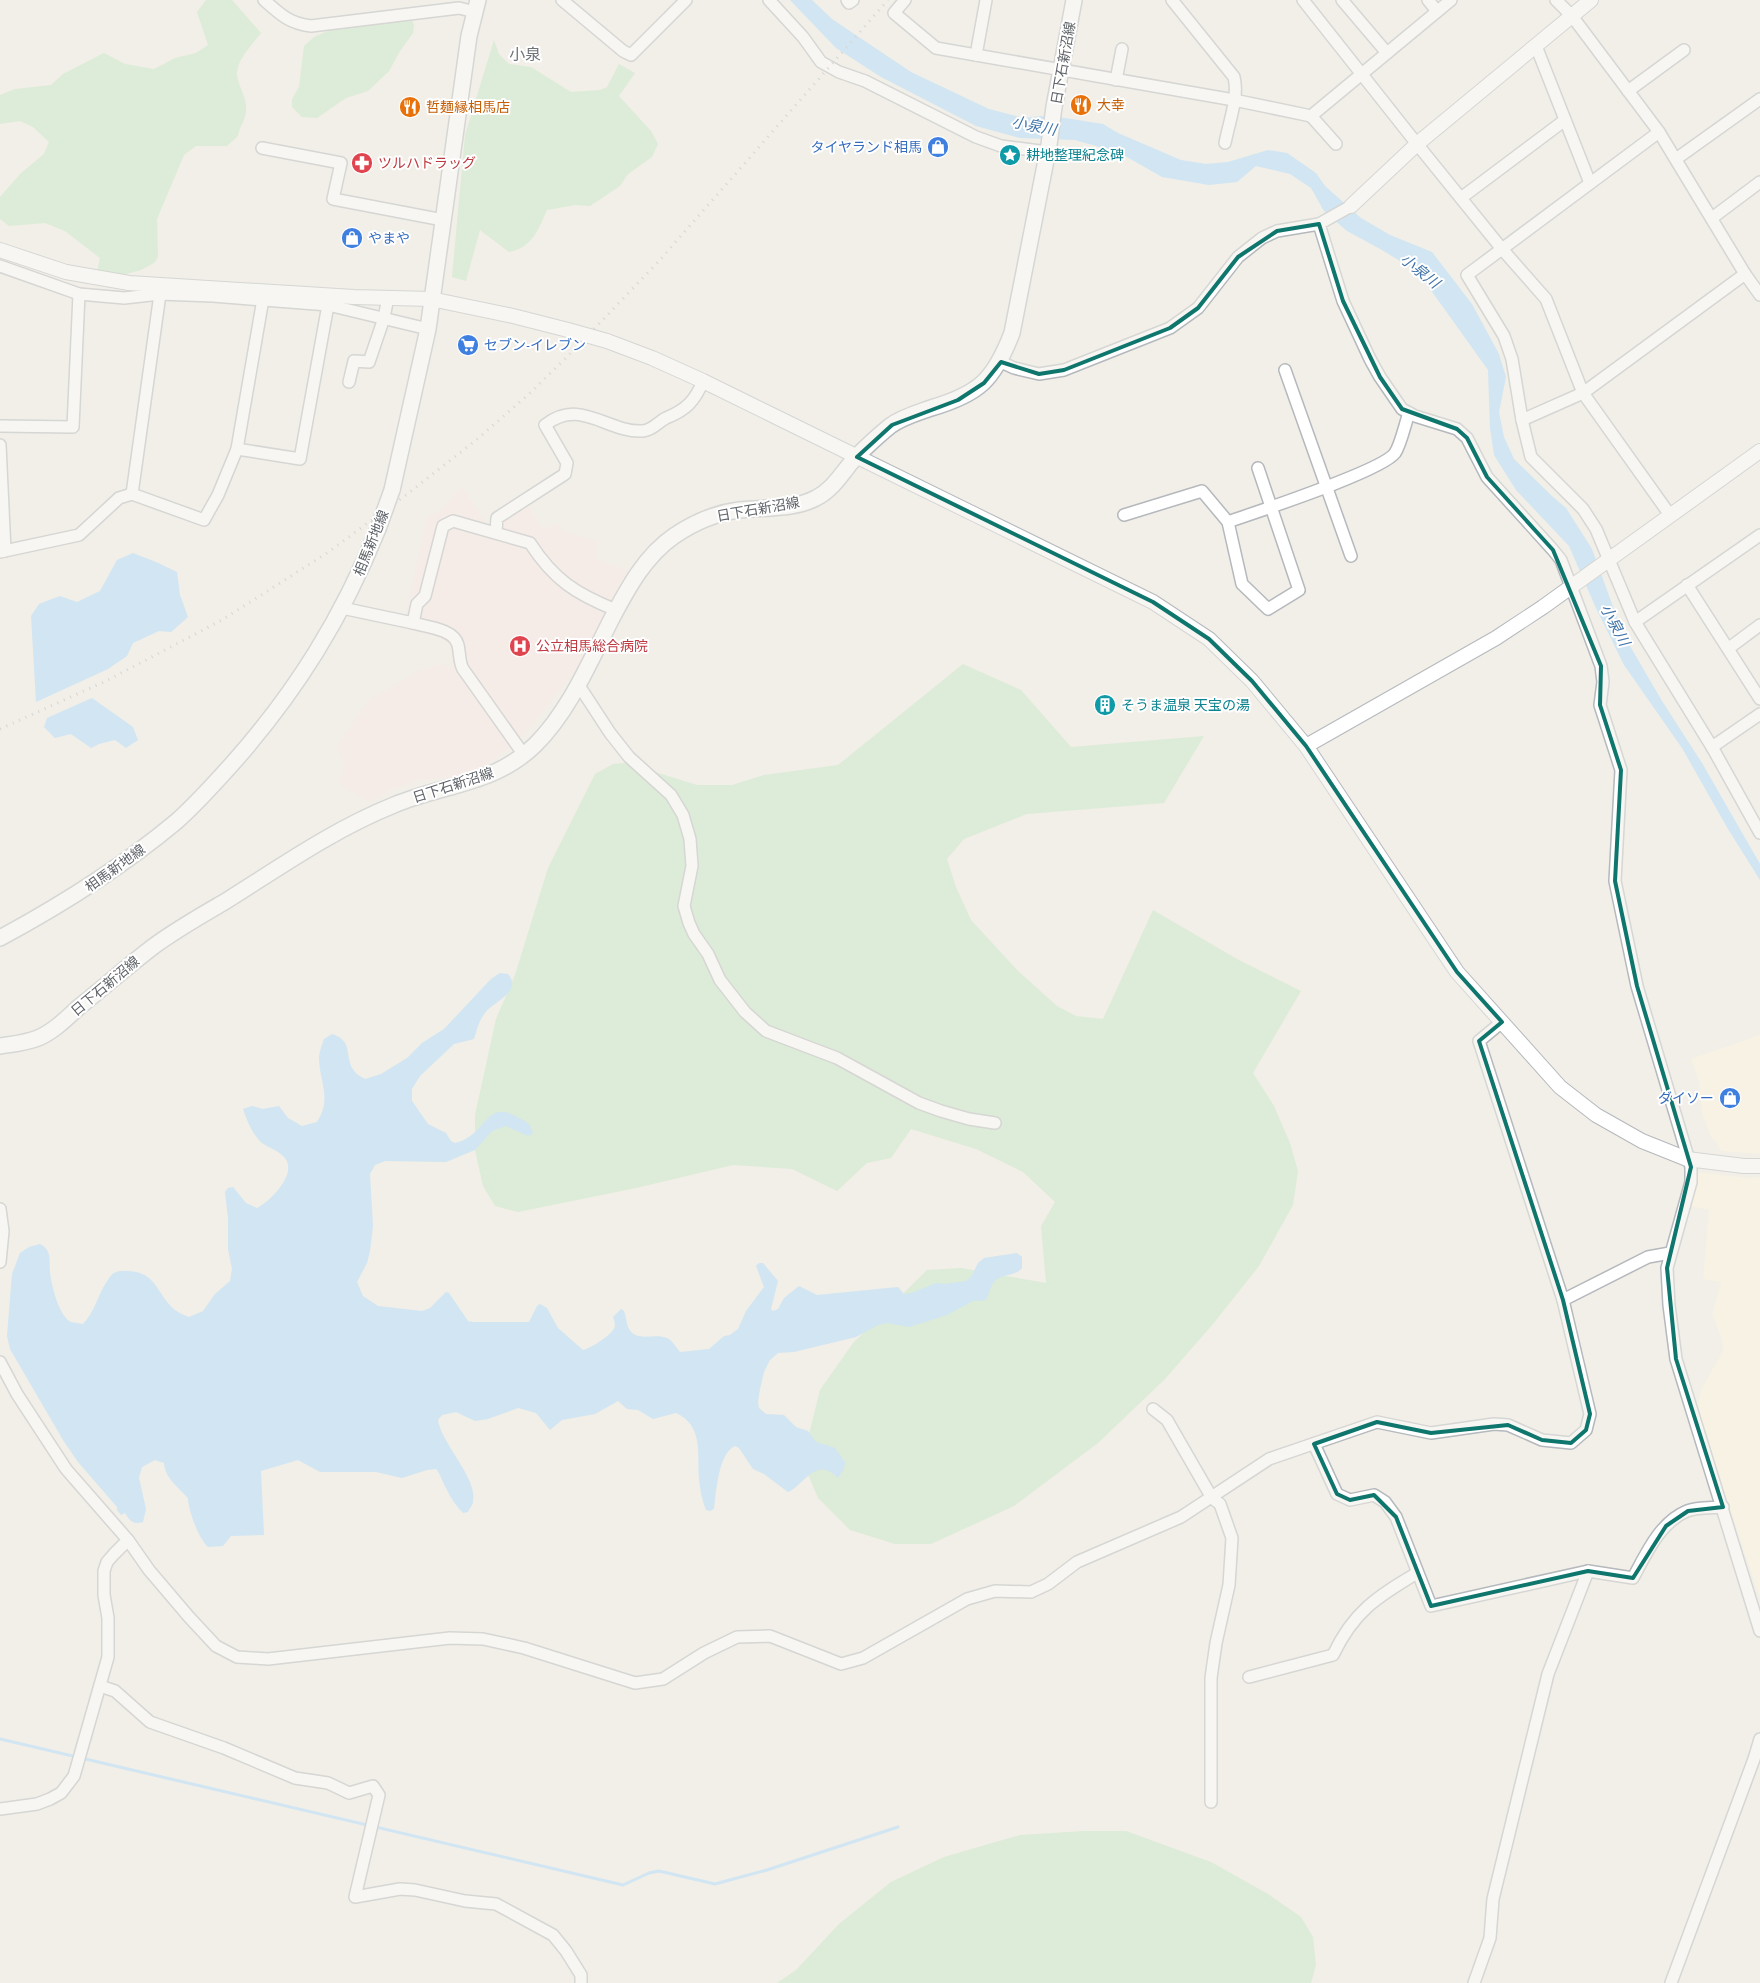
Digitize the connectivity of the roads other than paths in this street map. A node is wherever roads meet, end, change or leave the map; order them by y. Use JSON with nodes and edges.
{"nodes":[{"id":1,"x":264,"y":0,"type":"edge"},
{"id":2,"x":562,"y":0,"type":"edge"},
{"id":3,"x":686,"y":0,"type":"edge"},
{"id":4,"x":770,"y":0,"type":"edge"},
{"id":5,"x":847,"y":0,"type":"edge"},
{"id":6,"x":853,"y":0,"type":"edge"},
{"id":7,"x":905,"y":0,"type":"edge"},
{"id":8,"x":986,"y":0,"type":"edge"},
{"id":9,"x":1074,"y":0,"type":"edge"},
{"id":10,"x":1172,"y":0,"type":"edge"},
{"id":11,"x":1303,"y":0,"type":"edge"},
{"id":12,"x":1342,"y":0,"type":"edge"},
{"id":13,"x":1428,"y":0,"type":"edge"},
{"id":14,"x":1451,"y":0,"type":"edge"},
{"id":15,"x":1556,"y":0,"type":"edge"},
{"id":16,"x":1591,"y":0,"type":"edge"},
{"id":17,"x":477,"y":6,"type":"edge"},
{"id":18,"x":1437,"y":11,"type":"junction"},
{"id":19,"x":1572,"y":16,"type":"junction"},
{"id":20,"x":1536,"y":46,"type":"junction"},
{"id":21,"x":1122,"y":49,"type":"dead end"},
{"id":22,"x":1684,"y":50,"type":"dead end"},
{"id":23,"x":1387,"y":53,"type":"junction"},
{"id":24,"x":976,"y":55,"type":"junction"},
{"id":25,"x":1061,"y":71,"type":"junction"},
{"id":26,"x":1362,"y":74,"type":"junction"},
{"id":27,"x":1116,"y":80,"type":"junction"},
{"id":28,"x":1628,"y":91,"type":"junction"},
{"id":29,"x":1760,"y":99,"type":"edge"},
{"id":30,"x":1234,"y":100,"type":"junction"},
{"id":31,"x":1312,"y":116,"type":"junction"},
{"id":32,"x":1565,"y":120,"type":"junction"},
{"id":33,"x":1659,"y":132,"type":"junction"},
{"id":34,"x":1225,"y":143,"type":"dead end"},
{"id":35,"x":1336,"y":144,"type":"dead end"},
{"id":36,"x":1416,"y":144,"type":"junction"},
{"id":37,"x":262,"y":148,"type":"dead end"},
{"id":38,"x":1049,"y":149,"type":"junction"},
{"id":39,"x":1676,"y":159,"type":"junction"},
{"id":40,"x":1590,"y":183,"type":"junction"},
{"id":41,"x":1756,"y":185,"type":"edge"},
{"id":42,"x":1461,"y":198,"type":"junction"},
{"id":43,"x":1760,"y":198,"type":"edge"},
{"id":44,"x":1351,"y":206,"type":"joint"},
{"id":45,"x":1712,"y":218,"type":"junction"},
{"id":46,"x":443,"y":220,"type":"junction"},
{"id":47,"x":1321,"y":223,"type":"junction"},
{"id":48,"x":1502,"y":249,"type":"junction"},
{"id":49,"x":0,"y":250,"type":"edge"},
{"id":50,"x":0,"y":266,"type":"edge"},
{"id":51,"x":1745,"y":274,"type":"junction"},
{"id":52,"x":80,"y":294,"type":"junction"},
{"id":53,"x":160,"y":294,"type":"junction"},
{"id":54,"x":1760,"y":295,"type":"edge"},
{"id":55,"x":388,"y":297,"type":"junction"},
{"id":56,"x":264,"y":299,"type":"junction"},
{"id":57,"x":431,"y":299,"type":"junction"},
{"id":58,"x":328,"y":306,"type":"junction"},
{"id":59,"x":384,"y":318,"type":"junction"},
{"id":60,"x":428,"y":329,"type":"junction"},
{"id":61,"x":1001,"y":362,"type":"junction"},
{"id":62,"x":1285,"y":370,"type":"dead end"},
{"id":63,"x":702,"y":381,"type":"junction"},
{"id":64,"x":349,"y":382,"type":"dead end"},
{"id":65,"x":1583,"y":393,"type":"junction"},
{"id":66,"x":1409,"y":413,"type":"junction"},
{"id":67,"x":1522,"y":420,"type":"junction"},
{"id":68,"x":0,"y":426,"type":"edge"},
{"id":69,"x":0,"y":445,"type":"edge"},
{"id":70,"x":237,"y":449,"type":"junction"},
{"id":71,"x":1760,"y":451,"type":"edge"},
{"id":72,"x":856,"y":457,"type":"junction"},
{"id":73,"x":1258,"y":468,"type":"dead end"},
{"id":74,"x":1327,"y":486,"type":"junction"},
{"id":75,"x":132,"y":494,"type":"junction"},
{"id":76,"x":1270,"y":507,"type":"junction"},
{"id":77,"x":1124,"y":514,"type":"dead end"},
{"id":78,"x":1670,"y":514,"type":"junction"},
{"id":79,"x":1228,"y":522,"type":"junction"},
{"id":80,"x":496,"y":532,"type":"junction"},
{"id":81,"x":1760,"y":535,"type":"edge"},
{"id":82,"x":3,"y":552,"type":"edge"},
{"id":83,"x":1351,"y":556,"type":"dead end"},
{"id":84,"x":1610,"y":559,"type":"junction"},
{"id":85,"x":1686,"y":585,"type":"junction"},
{"id":86,"x":1571,"y":587,"type":"junction"},
{"id":87,"x":342,"y":608,"type":"junction"},
{"id":88,"x":616,"y":610,"type":"junction"},
{"id":89,"x":1635,"y":622,"type":"junction"},
{"id":90,"x":413,"y":624,"type":"junction"},
{"id":91,"x":1760,"y":625,"type":"edge"},
{"id":92,"x":1728,"y":648,"type":"junction"},
{"id":93,"x":578,"y":684,"type":"junction"},
{"id":94,"x":1760,"y":699,"type":"edge"},
{"id":95,"x":1760,"y":714,"type":"edge"},
{"id":96,"x":1306,"y":746,"type":"junction"},
{"id":97,"x":1712,"y":748,"type":"junction"},
{"id":98,"x":524,"y":755,"type":"junction"},
{"id":99,"x":1760,"y":833,"type":"edge"},
{"id":100,"x":0,"y":938,"type":"edge"},
{"id":101,"x":1502,"y":1022,"type":"junction"},
{"id":102,"x":0,"y":1046,"type":"edge"},
{"id":103,"x":995,"y":1122,"type":"dead end"},
{"id":104,"x":1687,"y":1158,"type":"junction"},
{"id":105,"x":1760,"y":1166,"type":"edge"},
{"id":106,"x":0,"y":1209,"type":"edge"},
{"id":107,"x":1670,"y":1253,"type":"junction"},
{"id":108,"x":0,"y":1262,"type":"edge"},
{"id":109,"x":1563,"y":1300,"type":"junction"},
{"id":110,"x":0,"y":1362,"type":"edge"},
{"id":111,"x":1153,"y":1409,"type":"dead end"},
{"id":112,"x":1314,"y":1444,"type":"junction"},
{"id":113,"x":1212,"y":1498,"type":"junction"},
{"id":114,"x":1723,"y":1507,"type":"junction"},
{"id":115,"x":128,"y":1540,"type":"junction"},
{"id":116,"x":1588,"y":1570,"type":"junction"},
{"id":117,"x":1417,"y":1572,"type":"junction"},
{"id":118,"x":1760,"y":1631,"type":"edge"},
{"id":119,"x":1249,"y":1677,"type":"dead end"},
{"id":120,"x":100,"y":1686,"type":"junction"},
{"id":121,"x":1760,"y":1739,"type":"edge"},
{"id":122,"x":1211,"y":1802,"type":"dead end"},
{"id":123,"x":0,"y":1809,"type":"edge"},
{"id":124,"x":582,"y":1983,"type":"edge"},
{"id":125,"x":1474,"y":1983,"type":"edge"},
{"id":126,"x":1670,"y":1983,"type":"edge"}],
"edges":[{"from":1,"to":17,"type":"street"},
{"from":2,"to":3,"type":"street"},
{"from":4,"to":38,"type":"street"},
{"from":5,"to":6,"type":"street"},
{"from":7,"to":24,"type":"street"},
{"from":8,"to":24,"type":"street"},
{"from":9,"to":25,"type":"main road","name":"日下石新沼線"},
{"from":10,"to":30,"type":"street"},
{"from":11,"to":26,"type":"street"},
{"from":12,"to":23,"type":"street"},
{"from":13,"to":18,"type":"street"},
{"from":14,"to":18,"type":"street"},
{"from":15,"to":19,"type":"street"},
{"from":16,"to":19,"type":"street"},
{"from":17,"to":46,"type":"main road","name":"相馬新地線"},
{"from":18,"to":23,"type":"street"},
{"from":19,"to":20,"type":"street"},
{"from":19,"to":28,"type":"street"},
{"from":20,"to":32,"type":"street"},
{"from":20,"to":36,"type":"street"},
{"from":21,"to":27,"type":"street"},
{"from":22,"to":28,"type":"street"},
{"from":23,"to":26,"type":"street"},
{"from":24,"to":25,"type":"street"},
{"from":25,"to":27,"type":"street"},
{"from":25,"to":38,"type":"main road","name":"日下石新沼線"},
{"from":26,"to":31,"type":"street"},
{"from":26,"to":36,"type":"street"},
{"from":27,"to":30,"type":"street"},
{"from":28,"to":33,"type":"street"},
{"from":29,"to":39,"type":"street"},
{"from":30,"to":31,"type":"street"},
{"from":30,"to":34,"type":"street"},
{"from":31,"to":35,"type":"street"},
{"from":32,"to":40,"type":"street"},
{"from":32,"to":42,"type":"street"},
{"from":33,"to":39,"type":"street"},
{"from":33,"to":40,"type":"street"},
{"from":36,"to":42,"type":"street"},
{"from":36,"to":44,"type":"street"},
{"from":37,"to":46,"type":"street"},
{"from":38,"to":61,"type":"main road","name":"日下石新沼線"},
{"from":39,"to":45,"type":"street"},
{"from":40,"to":48,"type":"street"},
{"from":41,"to":43,"type":"street"},
{"from":41,"to":45,"type":"street"},
{"from":42,"to":48,"type":"street"},
{"from":44,"to":47,"type":"street"},
{"from":45,"to":51,"type":"street"},
{"from":46,"to":57,"type":"main road","name":"相馬新地線"},
{"from":47,"to":61,"type":"street"},
{"from":47,"to":66,"type":"street"},
{"from":48,"to":65,"type":"street"},
{"from":48,"to":67,"type":"street"},
{"from":49,"to":55,"type":"street"},
{"from":50,"to":52,"type":"street"},
{"from":51,"to":54,"type":"street"},
{"from":51,"to":65,"type":"street"},
{"from":52,"to":53,"type":"street"},
{"from":52,"to":68,"type":"street"},
{"from":53,"to":56,"type":"street"},
{"from":53,"to":75,"type":"street"},
{"from":55,"to":57,"type":"street"},
{"from":55,"to":59,"type":"street"},
{"from":56,"to":58,"type":"street"},
{"from":56,"to":70,"type":"street"},
{"from":57,"to":60,"type":"main road","name":"相馬新地線"},
{"from":57,"to":63,"type":"street","bridge":true},
{"from":58,"to":59,"type":"street"},
{"from":58,"to":70,"type":"street"},
{"from":59,"to":60,"type":"street"},
{"from":59,"to":64,"type":"street"},
{"from":60,"to":87,"type":"main road","name":"相馬新地線","bridge":true},
{"from":61,"to":72,"type":"main road","name":"日下石新沼線"},
{"from":62,"to":74,"type":"street"},
{"from":63,"to":72,"type":"street"},
{"from":63,"to":80,"type":"street"},
{"from":65,"to":67,"type":"street"},
{"from":65,"to":78,"type":"street"},
{"from":66,"to":74,"type":"street"},
{"from":66,"to":86,"type":"street"},
{"from":67,"to":84,"type":"street"},
{"from":69,"to":82,"type":"street"},
{"from":70,"to":75,"type":"street"},
{"from":71,"to":78,"type":"street"},
{"from":72,"to":88,"type":"main road","name":"日下石新沼線"},
{"from":72,"to":96,"type":"street"},
{"from":73,"to":76,"type":"street"},
{"from":74,"to":76,"type":"street"},
{"from":74,"to":83,"type":"street"},
{"from":75,"to":82,"type":"street"},
{"from":76,"to":79,"type":"street"},
{"from":76,"to":79,"type":"street"},
{"from":77,"to":79,"type":"street"},
{"from":78,"to":84,"type":"street"},
{"from":80,"to":88,"type":"street"},
{"from":80,"to":90,"type":"street"},
{"from":81,"to":85,"type":"street"},
{"from":84,"to":86,"type":"street"},
{"from":84,"to":89,"type":"street"},
{"from":85,"to":89,"type":"street"},
{"from":85,"to":92,"type":"street"},
{"from":86,"to":96,"type":"street"},
{"from":86,"to":104,"type":"street"},
{"from":87,"to":90,"type":"street"},
{"from":87,"to":100,"type":"main road","name":"相馬新地線"},
{"from":88,"to":93,"type":"main road","name":"日下石新沼線"},
{"from":89,"to":97,"type":"street"},
{"from":90,"to":98,"type":"street"},
{"from":91,"to":92,"type":"street"},
{"from":92,"to":94,"type":"street"},
{"from":93,"to":98,"type":"main road","name":"日下石新沼線"},
{"from":93,"to":103,"type":"street"},
{"from":95,"to":97,"type":"street"},
{"from":96,"to":101,"type":"street"},
{"from":97,"to":99,"type":"street"},
{"from":98,"to":102,"type":"main road","name":"日下石新沼線"},
{"from":101,"to":104,"type":"street"},
{"from":101,"to":109,"type":"street"},
{"from":104,"to":105,"type":"street"},
{"from":104,"to":107,"type":"street"},
{"from":106,"to":108,"type":"street"},
{"from":107,"to":109,"type":"street"},
{"from":107,"to":114,"type":"street"},
{"from":109,"to":112,"type":"street"},
{"from":110,"to":115,"type":"street"},
{"from":111,"to":113,"type":"street"},
{"from":112,"to":113,"type":"street"},
{"from":112,"to":117,"type":"street"},
{"from":113,"to":115,"type":"street"},
{"from":113,"to":122,"type":"street"},
{"from":114,"to":116,"type":"street"},
{"from":114,"to":118,"type":"street"},
{"from":115,"to":120,"type":"street"},
{"from":116,"to":117,"type":"street"},
{"from":116,"to":125,"type":"street"},
{"from":117,"to":119,"type":"street"},
{"from":120,"to":123,"type":"street"},
{"from":120,"to":124,"type":"street"},
{"from":121,"to":126,"type":"street"}]}
